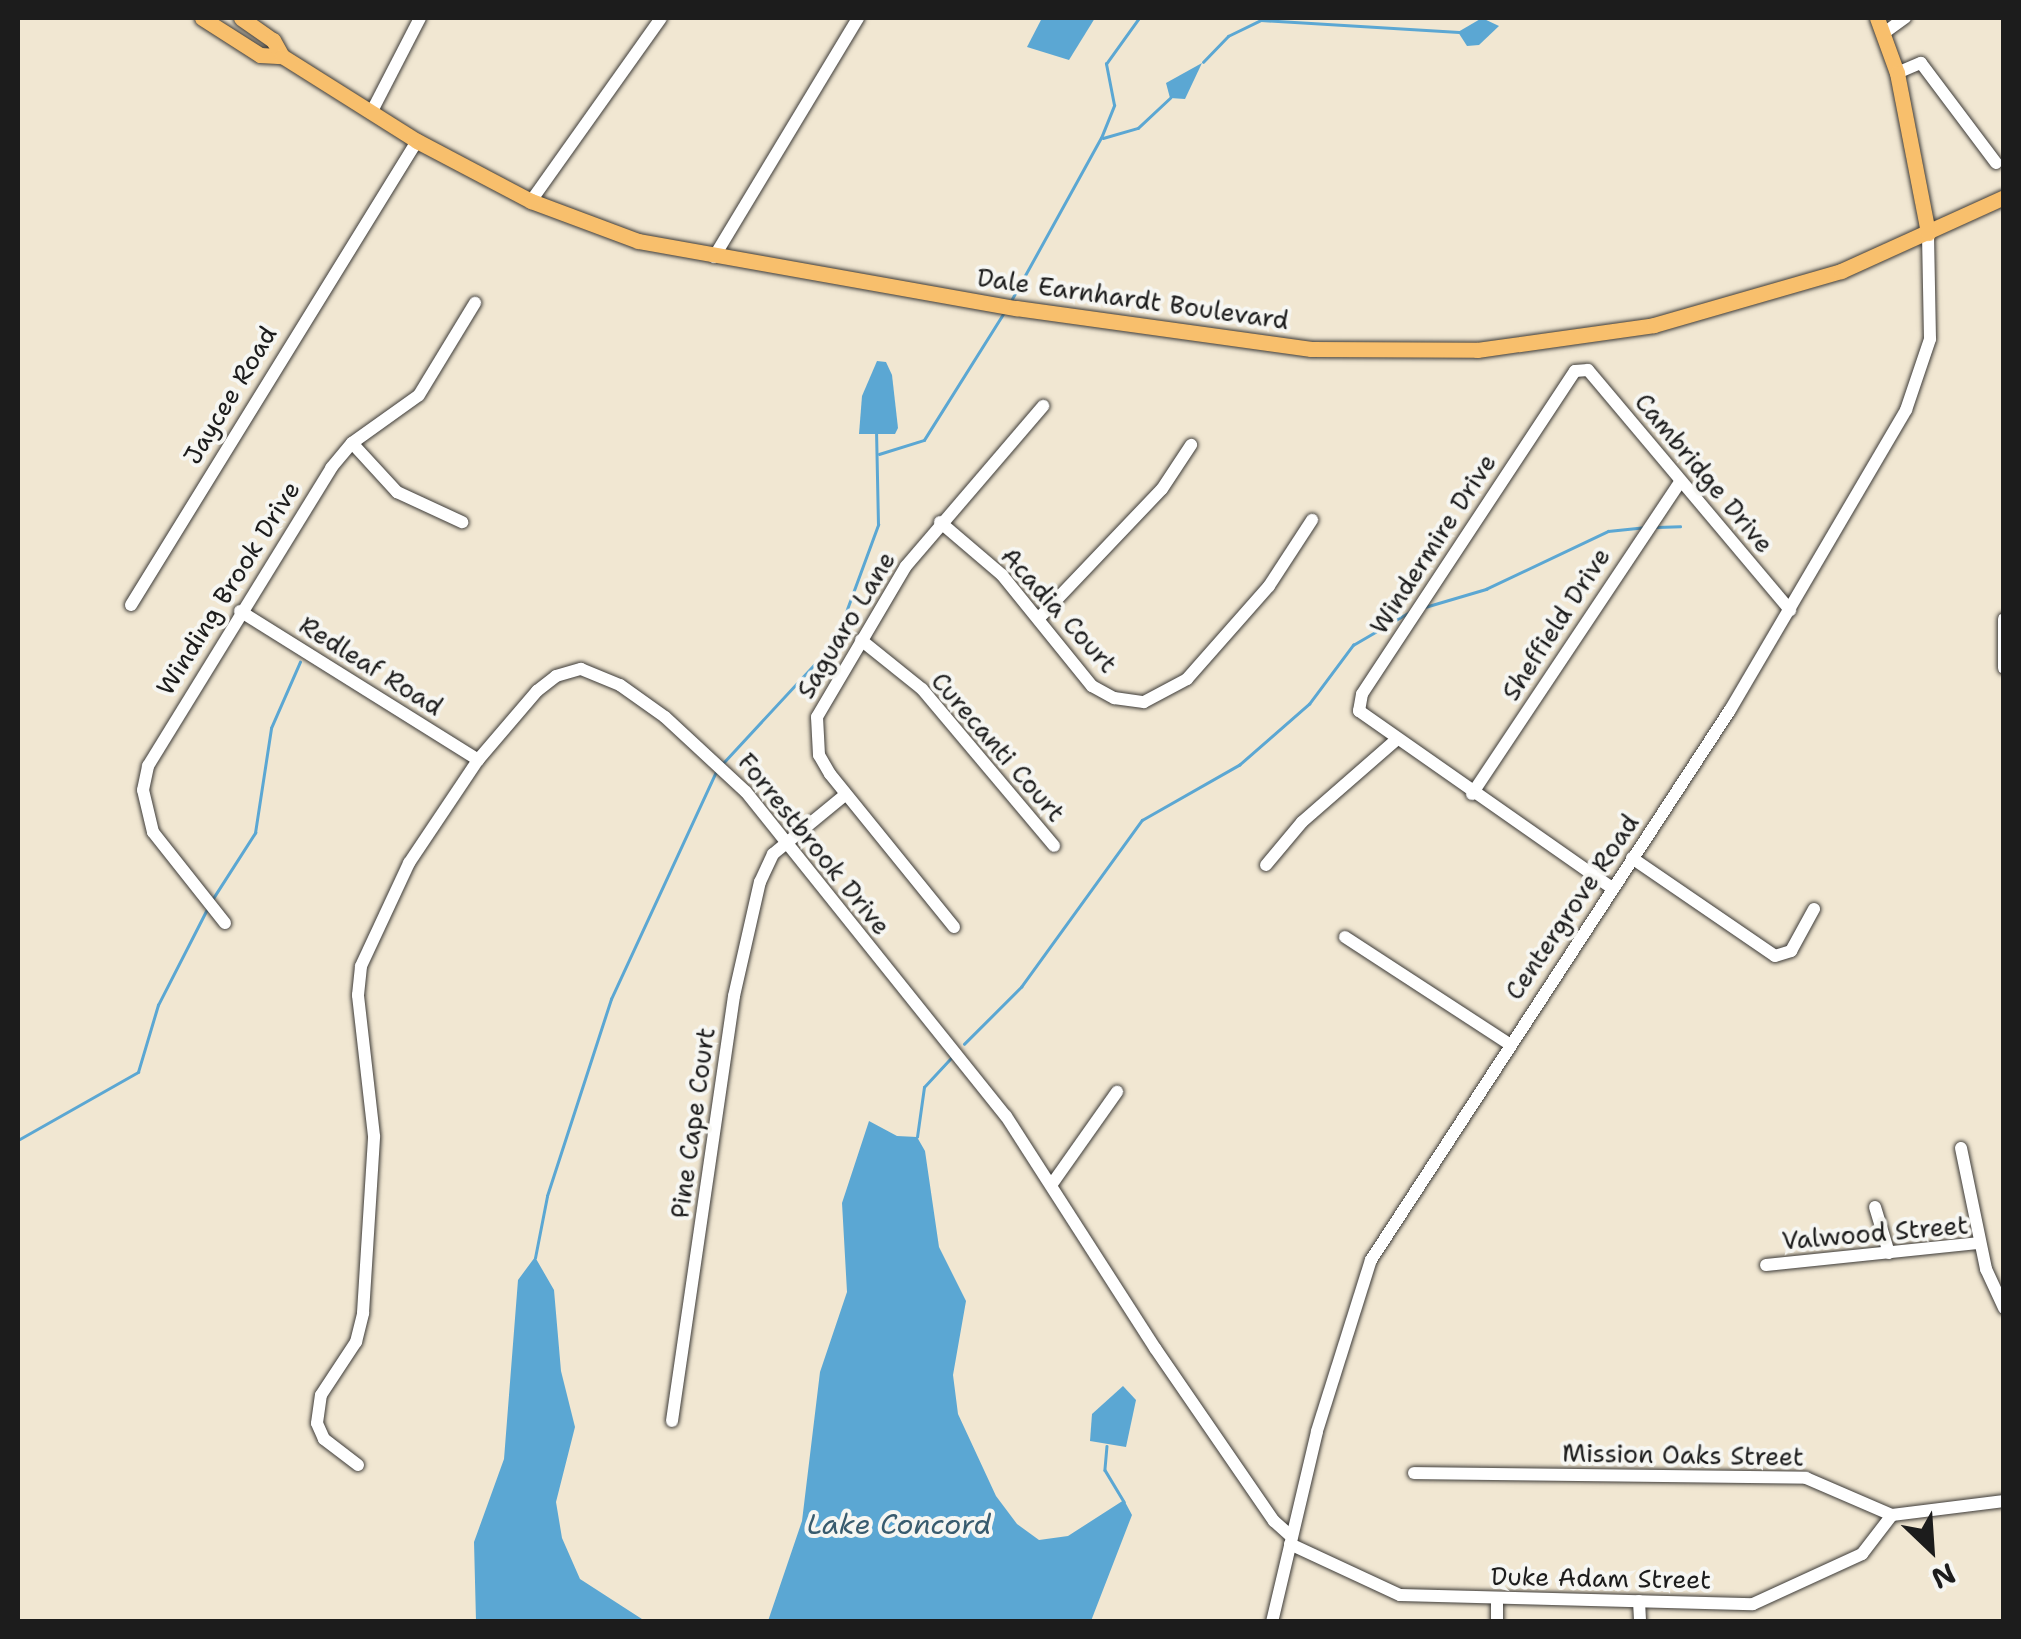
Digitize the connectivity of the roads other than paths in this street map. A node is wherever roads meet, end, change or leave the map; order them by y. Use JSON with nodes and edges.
{"nodes":[{"id":1,"x":202,"y":18,"type":"edge"},
{"id":2,"x":241,"y":18,"type":"edge"},
{"id":3,"x":420,"y":18,"type":"edge"},
{"id":4,"x":661,"y":18,"type":"edge"},
{"id":5,"x":858,"y":18,"type":"edge"},
{"id":6,"x":1905,"y":18,"type":"edge"},
{"id":7,"x":1880,"y":25,"type":"edge"},
{"id":8,"x":282,"y":56,"type":"junction"},
{"id":9,"x":1897,"y":73,"type":"junction"},
{"id":10,"x":371,"y":113,"type":"junction"},
{"id":11,"x":418,"y":142,"type":"junction"},
{"id":12,"x":1996,"y":162,"type":"dead end"},
{"id":13,"x":2004,"y":197,"type":"edge"},
{"id":14,"x":531,"y":201,"type":"junction"},
{"id":15,"x":1928,"y":234,"type":"junction"},
{"id":16,"x":714,"y":258,"type":"junction"},
{"id":17,"x":474,"y":303,"type":"dead end"},
{"id":18,"x":1582,"y":368,"type":"joint"},
{"id":19,"x":1042,"y":406,"type":"dead end"},
{"id":20,"x":352,"y":444,"type":"junction"},
{"id":21,"x":1192,"y":444,"type":"dead end"},
{"id":22,"x":1681,"y":481,"type":"junction"},
{"id":23,"x":1312,"y":520,"type":"dead end"},
{"id":24,"x":462,"y":522,"type":"dead end"},
{"id":25,"x":940,"y":522,"type":"junction"},
{"id":26,"x":131,"y":604,"type":"dead end"},
{"id":27,"x":1790,"y":610,"type":"junction"},
{"id":28,"x":240,"y":611,"type":"junction"},
{"id":29,"x":1039,"y":618,"type":"junction"},
{"id":30,"x":2004,"y":619,"type":"edge"},
{"id":31,"x":861,"y":640,"type":"junction"},
{"id":32,"x":2004,"y":668,"type":"edge"},
{"id":33,"x":1395,"y":741,"type":"junction"},
{"id":34,"x":478,"y":760,"type":"junction"},
{"id":35,"x":846,"y":794,"type":"junction"},
{"id":36,"x":1472,"y":794,"type":"junction"},
{"id":37,"x":785,"y":842,"type":"junction"},
{"id":38,"x":1054,"y":846,"type":"dead end"},
{"id":39,"x":1632,"y":858,"type":"junction"},
{"id":40,"x":1266,"y":865,"type":"dead end"},
{"id":41,"x":1612,"y":888,"type":"junction"},
{"id":42,"x":1814,"y":909,"type":"dead end"},
{"id":43,"x":225,"y":923,"type":"dead end"},
{"id":44,"x":954,"y":927,"type":"dead end"},
{"id":45,"x":1344,"y":936,"type":"dead end"},
{"id":46,"x":1509,"y":1044,"type":"junction"},
{"id":47,"x":1117,"y":1092,"type":"dead end"},
{"id":48,"x":1961,"y":1148,"type":"dead end"},
{"id":49,"x":1052,"y":1184,"type":"junction"},
{"id":50,"x":1875,"y":1207,"type":"dead end"},
{"id":51,"x":1980,"y":1243,"type":"junction"},
{"id":52,"x":1890,"y":1253,"type":"junction"},
{"id":53,"x":1766,"y":1265,"type":"dead end"},
{"id":54,"x":2004,"y":1308,"type":"edge"},
{"id":55,"x":672,"y":1420,"type":"dead end"},
{"id":56,"x":358,"y":1465,"type":"dead end"},
{"id":57,"x":1414,"y":1472,"type":"dead end"},
{"id":58,"x":2004,"y":1502,"type":"edge"},
{"id":59,"x":1892,"y":1514,"type":"junction"},
{"id":60,"x":1291,"y":1541,"type":"junction"},
{"id":61,"x":1497,"y":1599,"type":"junction"},
{"id":62,"x":1639,"y":1601,"type":"junction"},
{"id":63,"x":1272,"y":1622,"type":"edge"},
{"id":64,"x":1498,"y":1622,"type":"edge"},
{"id":65,"x":1640,"y":1622,"type":"edge"}],
"edges":[{"from":1,"to":8,"type":"main road","name":"Dale Earnhardt Boulevard"},
{"from":2,"to":8,"type":"main road","name":"Dale Earnhardt Boulevard"},
{"from":3,"to":10,"type":"street"},
{"from":4,"to":14,"type":"street"},
{"from":5,"to":16,"type":"street"},
{"from":6,"to":7,"type":"street"},
{"from":7,"to":9,"type":"main road"},
{"from":8,"to":10,"type":"main road","name":"Dale Earnhardt Boulevard"},
{"from":9,"to":12,"type":"street"},
{"from":9,"to":15,"type":"main road"},
{"from":10,"to":11,"type":"main road","name":"Dale Earnhardt Boulevard"},
{"from":11,"to":14,"type":"main road","name":"Dale Earnhardt Boulevard"},
{"from":11,"to":26,"type":"street","name":"Jaycee Road"},
{"from":13,"to":15,"type":"main road","name":"Dale Earnhardt Boulevard"},
{"from":14,"to":16,"type":"main road","name":"Dale Earnhardt Boulevard"},
{"from":15,"to":16,"type":"main road","name":"Dale Earnhardt Boulevard"},
{"from":15,"to":27,"type":"street","name":"Centergrove Road"},
{"from":17,"to":20,"type":"street","name":"Winding Brook Drive"},
{"from":18,"to":22,"type":"street","name":"Cambridge Drive"},
{"from":18,"to":33,"type":"street","name":"Windermire Drive"},
{"from":19,"to":25,"type":"street","name":"Saguaro Lane"},
{"from":20,"to":24,"type":"street"},
{"from":20,"to":28,"type":"street","name":"Winding Brook Drive"},
{"from":21,"to":29,"type":"street"},
{"from":22,"to":27,"type":"street","name":"Cambridge Drive"},
{"from":22,"to":36,"type":"street","name":"Sheffield Drive"},
{"from":23,"to":29,"type":"street","name":"Acadia Court"},
{"from":25,"to":29,"type":"street","name":"Acadia Court"},
{"from":25,"to":31,"type":"street","name":"Saguaro Lane"},
{"from":27,"to":39,"type":"street","name":"Centergrove Road"},
{"from":28,"to":34,"type":"street","name":"Redleaf Road"},
{"from":28,"to":43,"type":"street","name":"Winding Brook Drive"},
{"from":30,"to":32,"type":"street"},
{"from":31,"to":35,"type":"street","name":"Saguaro Lane"},
{"from":31,"to":38,"type":"street","name":"Curecanti Court"},
{"from":33,"to":36,"type":"street"},
{"from":33,"to":40,"type":"street"},
{"from":34,"to":37,"type":"street","name":"Forrestbrook Drive"},
{"from":34,"to":56,"type":"street","name":"Forrestbrook Drive"},
{"from":35,"to":37,"type":"street"},
{"from":35,"to":44,"type":"street","name":"Saguaro Lane"},
{"from":36,"to":41,"type":"street"},
{"from":37,"to":49,"type":"street","name":"Forrestbrook Drive"},
{"from":37,"to":55,"type":"street","name":"Pine Cape Court"},
{"from":39,"to":41,"type":"street","name":"Centergrove Road"},
{"from":39,"to":42,"type":"street"},
{"from":41,"to":46,"type":"street","name":"Centergrove Road"},
{"from":45,"to":46,"type":"street"},
{"from":46,"to":60,"type":"street","name":"Centergrove Road"},
{"from":47,"to":49,"type":"street"},
{"from":48,"to":51,"type":"street"},
{"from":49,"to":60,"type":"street","name":"Forrestbrook Drive"},
{"from":50,"to":52,"type":"street"},
{"from":51,"to":52,"type":"street","name":"Valwood Street"},
{"from":51,"to":54,"type":"street","name":"Valwood Street"},
{"from":52,"to":53,"type":"street","name":"Valwood Street"},
{"from":57,"to":59,"type":"street","name":"Mission Oaks Street"},
{"from":58,"to":59,"type":"street","name":"Mission Oaks Street"},
{"from":59,"to":62,"type":"street","name":"Duke Adam Street"},
{"from":60,"to":61,"type":"street","name":"Duke Adam Street"},
{"from":60,"to":63,"type":"street","name":"Centergrove Road"},
{"from":61,"to":62,"type":"street","name":"Duke Adam Street"},
{"from":61,"to":64,"type":"street"},
{"from":62,"to":65,"type":"street"}]}
